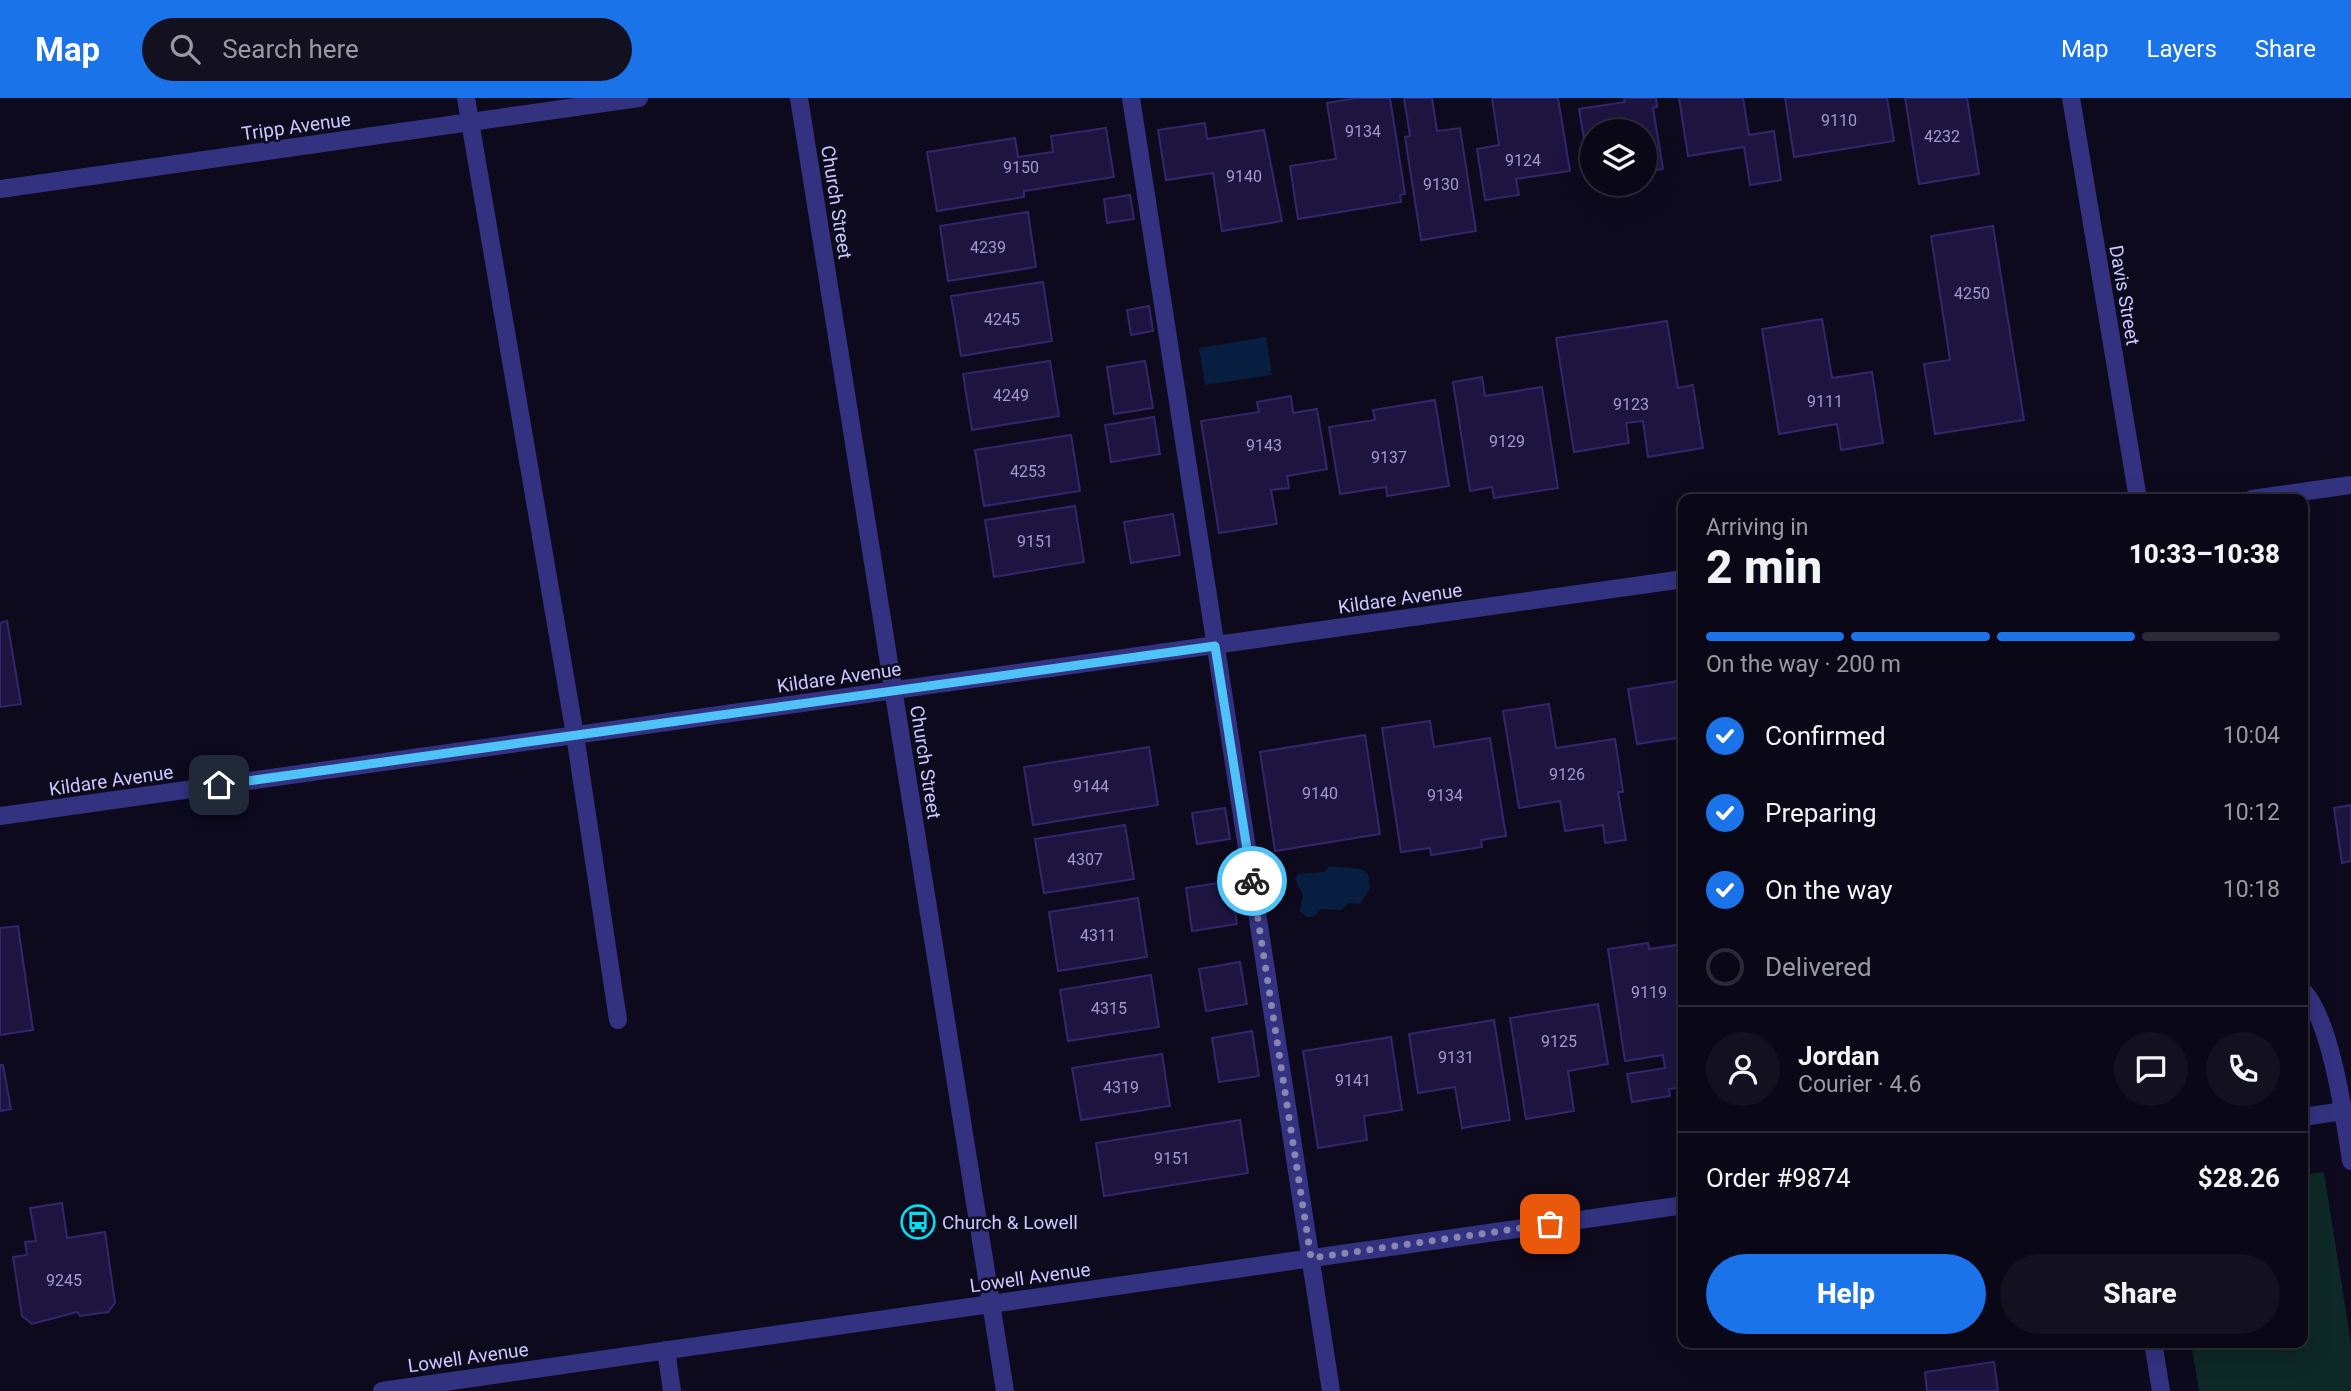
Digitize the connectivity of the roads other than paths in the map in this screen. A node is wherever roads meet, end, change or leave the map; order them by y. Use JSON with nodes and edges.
{"nodes":[{"id":1,"x":467,"y":98,"type":"edge"},
{"id":2,"x":639,"y":98,"type":"edge"},
{"id":3,"x":799,"y":98,"type":"edge"},
{"id":4,"x":1131,"y":98,"type":"edge"},
{"id":5,"x":2071,"y":98,"type":"edge"},
{"id":6,"x":470,"y":122,"type":"junction"},
{"id":7,"x":0,"y":189,"type":"edge"},
{"id":8,"x":2351,"y":485,"type":"edge"},
{"id":9,"x":2137,"y":494,"type":"edge"},
{"id":10,"x":2287,"y":494,"type":"edge"},
{"id":11,"x":1678,"y":580,"type":"edge"},
{"id":12,"x":1215,"y":646,"type":"junction"},
{"id":13,"x":894,"y":690,"type":"junction"},
{"id":14,"x":575,"y":735,"type":"junction"},
{"id":15,"x":0,"y":816,"type":"edge"},
{"id":16,"x":2308,"y":996,"type":"edge"},
{"id":17,"x":618,"y":1020,"type":"dead end"},
{"id":18,"x":2347,"y":1110,"type":"edge"},
{"id":19,"x":2308,"y":1115,"type":"edge"},
{"id":20,"x":2351,"y":1161,"type":"edge"},
{"id":21,"x":1678,"y":1206,"type":"edge"},
{"id":22,"x":1311,"y":1258,"type":"junction"},
{"id":23,"x":991,"y":1304,"type":"junction"},
{"id":24,"x":2154,"y":1348,"type":"edge"},
{"id":25,"x":666,"y":1350,"type":"junction"},
{"id":26,"x":382,"y":1391,"type":"edge"},
{"id":27,"x":672,"y":1391,"type":"edge"},
{"id":28,"x":1005,"y":1391,"type":"edge"},
{"id":29,"x":1331,"y":1391,"type":"edge"},
{"id":30,"x":2161,"y":1391,"type":"edge"}],
"edges":[{"from":1,"to":6,"type":"street"},
{"from":2,"to":6,"type":"street","name":"Tripp Avenue"},
{"from":3,"to":13,"type":"street","name":"Church Street"},
{"from":4,"to":12,"type":"street"},
{"from":5,"to":9,"type":"street","name":"Davis Street"},
{"from":6,"to":7,"type":"street","name":"Tripp Avenue"},
{"from":6,"to":14,"type":"street"},
{"from":8,"to":10,"type":"street"},
{"from":11,"to":12,"type":"street","name":"Kildare Avenue"},
{"from":12,"to":13,"type":"street","name":"Kildare Avenue"},
{"from":12,"to":22,"type":"street"},
{"from":13,"to":14,"type":"street","name":"Kildare Avenue"},
{"from":13,"to":23,"type":"street","name":"Church Street"},
{"from":14,"to":15,"type":"street","name":"Kildare Avenue"},
{"from":14,"to":17,"type":"street"},
{"from":16,"to":18,"type":"street"},
{"from":18,"to":19,"type":"street"},
{"from":18,"to":20,"type":"street"},
{"from":21,"to":22,"type":"street","name":"Lowell Avenue"},
{"from":22,"to":23,"type":"street","name":"Lowell Avenue"},
{"from":22,"to":29,"type":"street"},
{"from":23,"to":25,"type":"street","name":"Lowell Avenue"},
{"from":23,"to":28,"type":"street","name":"Church Street"},
{"from":24,"to":30,"type":"street"},
{"from":25,"to":26,"type":"street","name":"Lowell Avenue"},
{"from":25,"to":27,"type":"street"}]}
